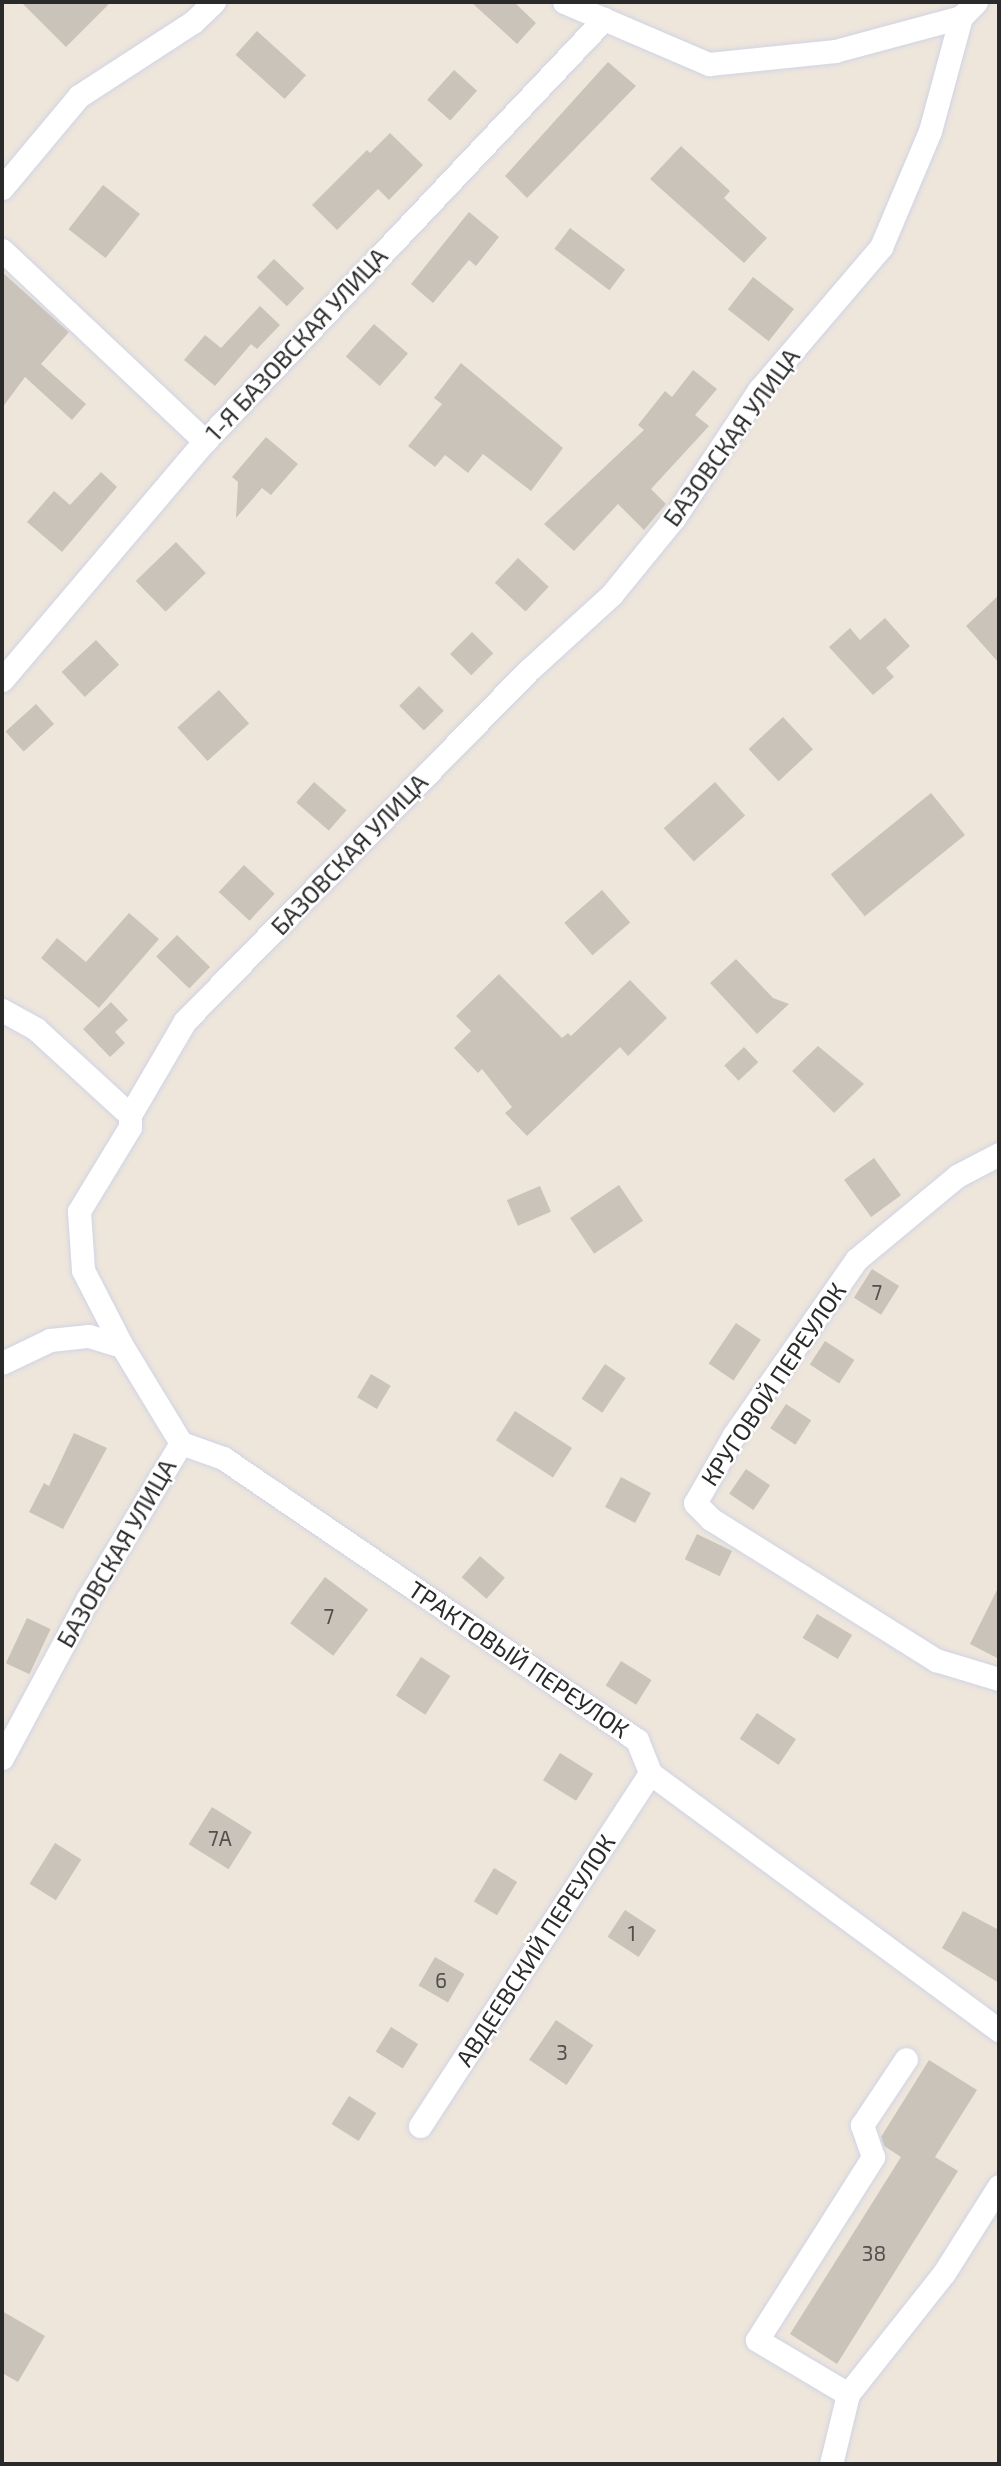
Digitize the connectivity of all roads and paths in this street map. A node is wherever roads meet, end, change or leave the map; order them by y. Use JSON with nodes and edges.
{"nodes":[{"id":1,"x":214,"y":2,"type":"edge"},
{"id":2,"x":564,"y":2,"type":"edge"},
{"id":3,"x":968,"y":9,"type":"edge"},
{"id":4,"x":604,"y":19,"type":"junction"},
{"id":5,"x":2,"y":188,"type":"edge"},
{"id":6,"x":2,"y":250,"type":"edge"},
{"id":7,"x":205,"y":441,"type":"junction"},
{"id":8,"x":2,"y":680,"type":"edge"},
{"id":9,"x":4,"y":1015,"type":"edge"},
{"id":10,"x":130,"y":1121,"type":"junction"},
{"id":11,"x":999,"y":1154,"type":"edge"},
{"id":12,"x":121,"y":1346,"type":"junction"},
{"id":13,"x":2,"y":1363,"type":"edge"},
{"id":14,"x":181,"y":1443,"type":"junction"},
{"id":15,"x":999,"y":1679,"type":"edge"},
{"id":16,"x":2,"y":1758,"type":"edge"},
{"id":17,"x":650,"y":1773,"type":"junction"},
{"id":18,"x":999,"y":2030,"type":"edge"},
{"id":19,"x":906,"y":2059,"type":"dead end"},
{"id":20,"x":420,"y":2126,"type":"dead end"},
{"id":21,"x":999,"y":2186,"type":"edge"},
{"id":22,"x":848,"y":2394,"type":"junction"},
{"id":23,"x":831,"y":2464,"type":"edge"}],
"edges":[{"from":1,"to":5,"type":"street"},
{"from":2,"to":4,"type":"street"},
{"from":3,"to":4,"type":"street"},
{"from":3,"to":10,"type":"street","name":"БАЗОВСКАЯ УЛИЦА"},
{"from":4,"to":7,"type":"street","name":"1-Я БАЗОВСКАЯ УЛИЦА"},
{"from":6,"to":7,"type":"street"},
{"from":7,"to":8,"type":"street","name":"1-Я БАЗОВСКАЯ УЛИЦА"},
{"from":9,"to":10,"type":"street"},
{"from":10,"to":12,"type":"street","name":"БАЗОВСКАЯ УЛИЦА"},
{"from":11,"to":15,"type":"street","name":"КРУГОВОЙ ПЕРЕУЛОК"},
{"from":12,"to":13,"type":"street"},
{"from":12,"to":14,"type":"street","name":"БАЗОВСКАЯ УЛИЦА"},
{"from":14,"to":16,"type":"street","name":"БАЗОВСКАЯ УЛИЦА"},
{"from":14,"to":17,"type":"street","name":"ТРАКТОВЫЙ ПЕРЕУЛОК"},
{"from":17,"to":18,"type":"street"},
{"from":17,"to":20,"type":"street","name":"АВДЕЕВСКИЙ ПЕРЕУЛОК"},
{"from":19,"to":22,"type":"street"},
{"from":21,"to":22,"type":"street"},
{"from":22,"to":23,"type":"street"}]}
